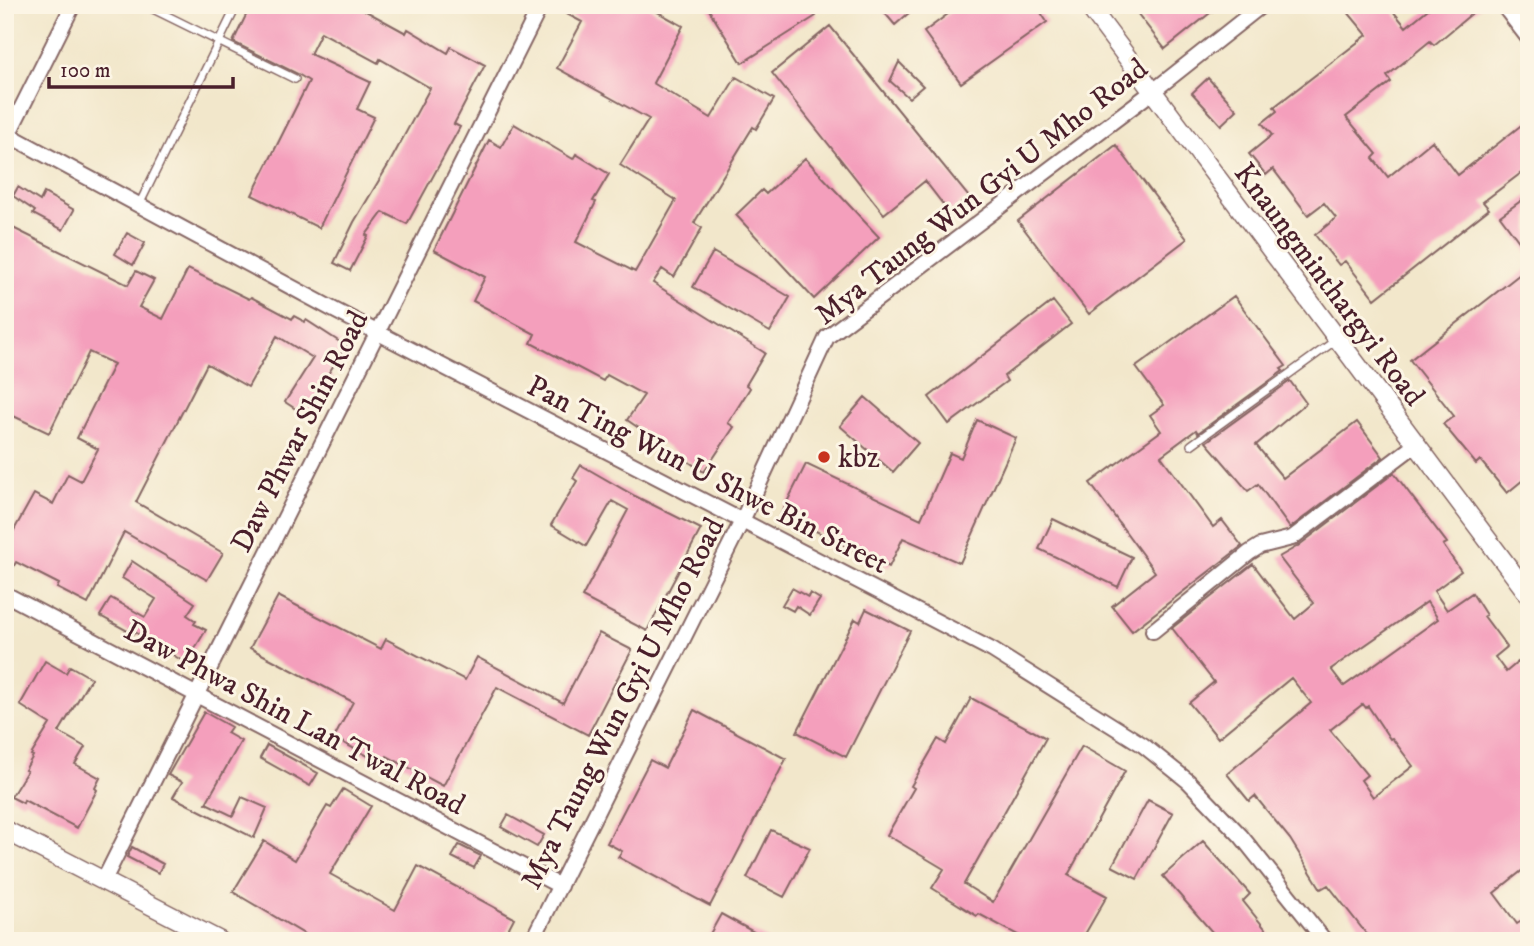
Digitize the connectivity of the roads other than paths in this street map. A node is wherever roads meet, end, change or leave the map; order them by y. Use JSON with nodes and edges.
{"nodes":[{"id":1,"x":73,"y":5,"type":"edge"},
{"id":2,"x":145,"y":5,"type":"edge"},
{"id":3,"x":237,"y":5,"type":"edge"},
{"id":4,"x":541,"y":5,"type":"edge"},
{"id":5,"x":1088,"y":5,"type":"edge"},
{"id":6,"x":1262,"y":5,"type":"edge"},
{"id":7,"x":1503,"y":5,"type":"edge"},
{"id":8,"x":1529,"y":40,"type":"edge"},
{"id":9,"x":218,"y":42,"type":"junction"},
{"id":10,"x":295,"y":79,"type":"dead end"},
{"id":11,"x":1152,"y":92,"type":"junction"},
{"id":12,"x":6,"y":136,"type":"edge"},
{"id":13,"x":139,"y":205,"type":"junction"},
{"id":14,"x":378,"y":333,"type":"junction"},
{"id":15,"x":1337,"y":340,"type":"junction"},
{"id":16,"x":1415,"y":444,"type":"junction"},
{"id":17,"x":1191,"y":445,"type":"dead end"},
{"id":18,"x":742,"y":521,"type":"junction"},
{"id":19,"x":5,"y":594,"type":"edge"},
{"id":20,"x":1529,"y":595,"type":"edge"},
{"id":21,"x":1153,"y":631,"type":"dead end"},
{"id":22,"x":196,"y":694,"type":"junction"},
{"id":23,"x":5,"y":830,"type":"edge"},
{"id":24,"x":104,"y":880,"type":"junction"},
{"id":25,"x":559,"y":887,"type":"junction"},
{"id":26,"x":220,"y":941,"type":"edge"},
{"id":27,"x":533,"y":941,"type":"edge"},
{"id":28,"x":1325,"y":941,"type":"edge"}],
"edges":[{"from":1,"to":12,"type":"street"},
{"from":2,"to":9,"type":"lane"},
{"from":3,"to":9,"type":"lane"},
{"from":4,"to":14,"type":"street","name":"Daw Phwar Shin Road"},
{"from":5,"to":11,"type":"street","name":"Knaungminthargyi Road"},
{"from":6,"to":11,"type":"street","name":"Mya Taung Wun Gyi U Mho Road"},
{"from":7,"to":8,"type":"street"},
{"from":9,"to":10,"type":"lane"},
{"from":9,"to":13,"type":"lane"},
{"from":11,"to":15,"type":"street","name":"Knaungminthargyi Road"},
{"from":11,"to":18,"type":"street","name":"Mya Taung Wun Gyi U Mho Road"},
{"from":12,"to":13,"type":"street","name":"Pan Ting Wun U Shwe Bin Street"},
{"from":13,"to":14,"type":"street","name":"Pan Ting Wun U Shwe Bin Street"},
{"from":14,"to":18,"type":"street","name":"Pan Ting Wun U Shwe Bin Street"},
{"from":14,"to":22,"type":"street","name":"Daw Phwar Shin Road"},
{"from":15,"to":16,"type":"street","name":"Knaungminthargyi Road"},
{"from":15,"to":17,"type":"lane"},
{"from":16,"to":20,"type":"street","name":"Knaungminthargyi Road"},
{"from":16,"to":21,"type":"street"},
{"from":18,"to":25,"type":"street","name":"Mya Taung Wun Gyi U Mho Road"},
{"from":18,"to":28,"type":"street","name":"Pan Ting Wun U Shwe Bin Street"},
{"from":19,"to":22,"type":"street","name":"Daw Phwa Shin Lan Twal Road"},
{"from":22,"to":24,"type":"street","name":"Daw Phwar Shin Road"},
{"from":22,"to":25,"type":"street","name":"Daw Phwa Shin Lan Twal Road"},
{"from":23,"to":24,"type":"street"},
{"from":24,"to":26,"type":"street"},
{"from":25,"to":27,"type":"street","name":"Mya Taung Wun Gyi U Mho Road"}]}
